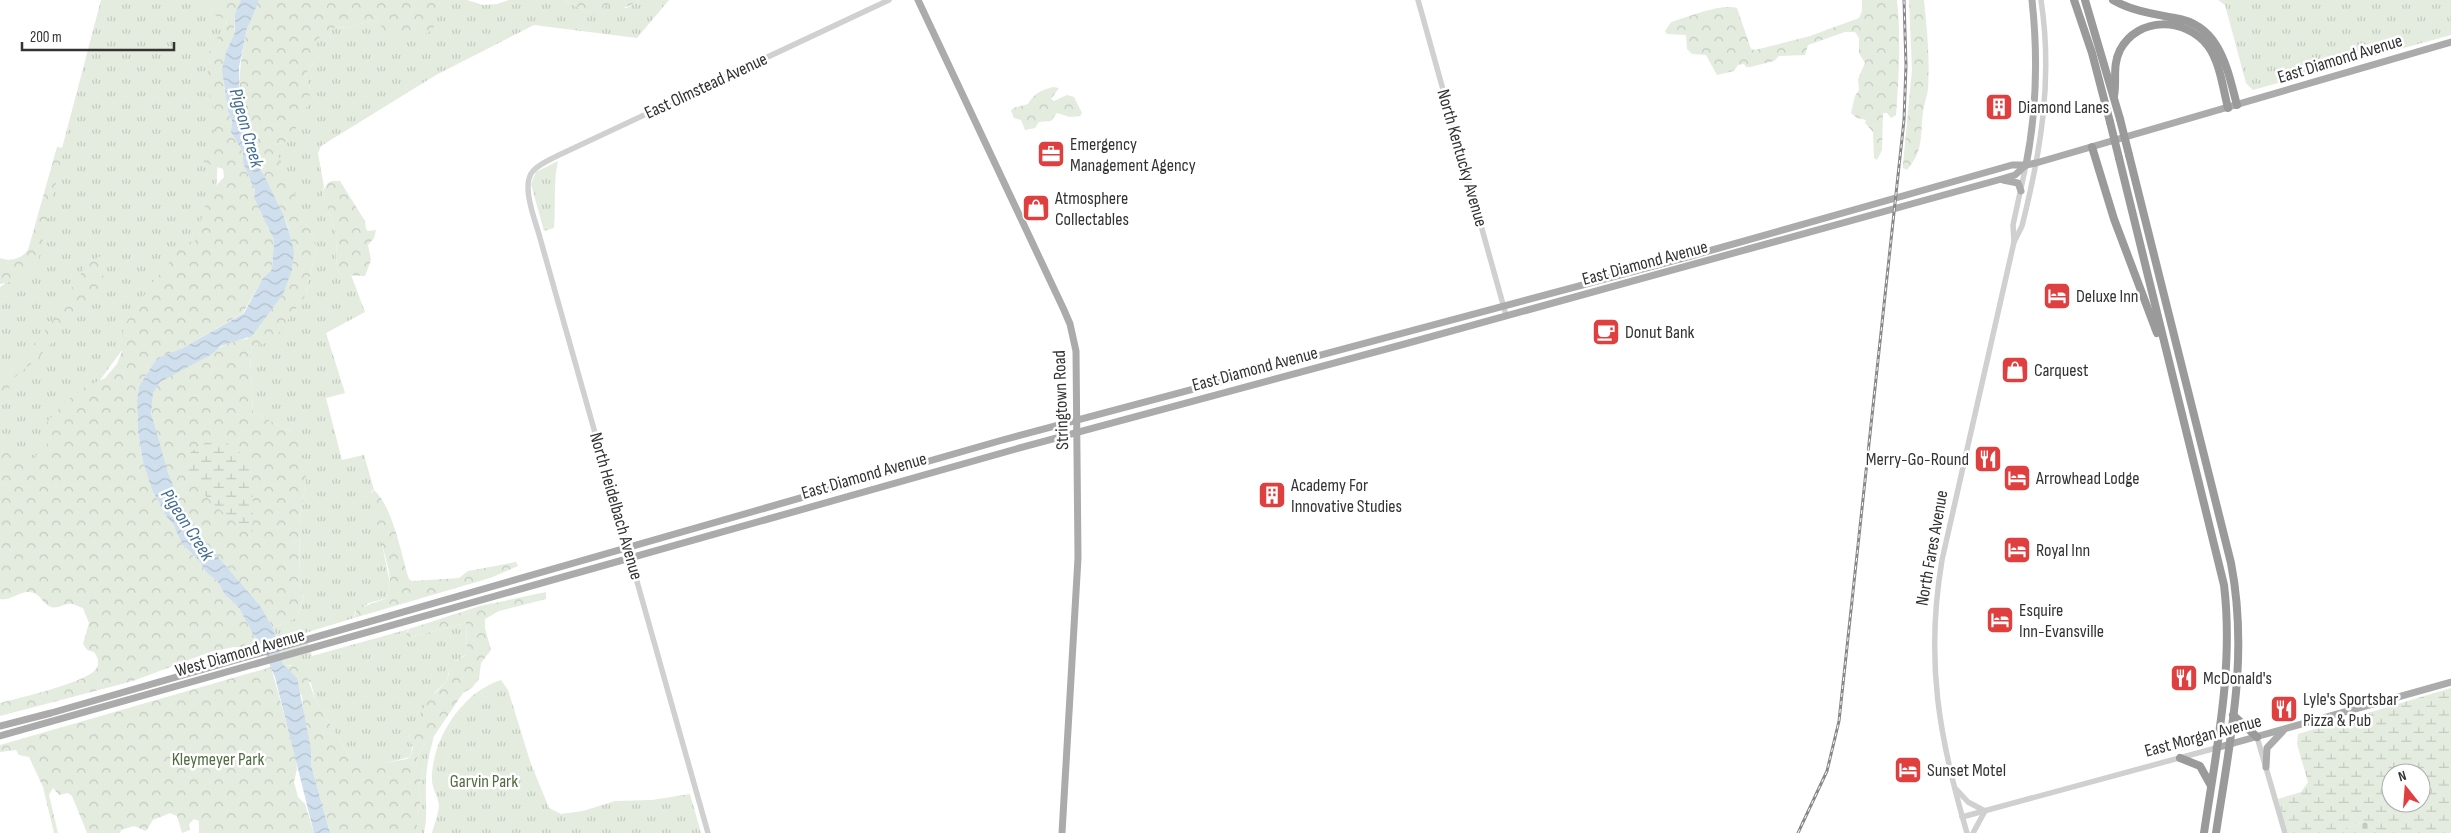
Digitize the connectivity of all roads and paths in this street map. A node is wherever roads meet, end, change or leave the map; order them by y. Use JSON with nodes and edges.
{"nodes":[{"id":1,"x":889,"y":0,"type":"edge"},
{"id":2,"x":918,"y":0,"type":"edge"},
{"id":3,"x":1418,"y":0,"type":"edge"},
{"id":4,"x":2032,"y":0,"type":"edge"},
{"id":5,"x":2041,"y":0,"type":"edge"},
{"id":6,"x":2074,"y":0,"type":"edge"},
{"id":7,"x":2085,"y":0,"type":"edge"},
{"id":8,"x":2113,"y":0,"type":"edge"},
{"id":9,"x":2451,"y":42,"type":"edge"},
{"id":10,"x":2114,"y":96,"type":"junction"},
{"id":11,"x":2237,"y":105,"type":"junction"},
{"id":12,"x":2228,"y":108,"type":"junction"},
{"id":13,"x":2092,"y":147,"type":"junction"},
{"id":14,"x":2036,"y":163,"type":"junction"},
{"id":15,"x":2026,"y":166,"type":"junction"},
{"id":16,"x":528,"y":179,"type":"joint"},
{"id":17,"x":1998,"y":180,"type":"junction"},
{"id":18,"x":2021,"y":191,"type":"junction"},
{"id":19,"x":2014,"y":242,"type":"junction"},
{"id":20,"x":1503,"y":305,"type":"junction"},
{"id":21,"x":1506,"y":315,"type":"junction"},
{"id":22,"x":2178,"y":401,"type":"junction"},
{"id":23,"x":1078,"y":419,"type":"junction"},
{"id":24,"x":1078,"y":432,"type":"junction"},
{"id":25,"x":627,"y":547,"type":"junction"},
{"id":26,"x":630,"y":558,"type":"junction"},
{"id":27,"x":486,"y":589,"type":"joint"},
{"id":28,"x":488,"y":598,"type":"joint"},
{"id":29,"x":2451,"y":682,"type":"edge"},
{"id":30,"x":2233,"y":715,"type":"junction"},
{"id":31,"x":0,"y":726,"type":"edge"},
{"id":32,"x":2285,"y":730,"type":"junction"},
{"id":33,"x":0,"y":736,"type":"edge"},
{"id":34,"x":2257,"y":737,"type":"junction"},
{"id":35,"x":2229,"y":745,"type":"junction"},
{"id":36,"x":2216,"y":748,"type":"junction"},
{"id":37,"x":2180,"y":758,"type":"junction"},
{"id":38,"x":2266,"y":767,"type":"junction"},
{"id":39,"x":2211,"y":786,"type":"junction"},
{"id":40,"x":1954,"y":787,"type":"junction"},
{"id":41,"x":1985,"y":811,"type":"junction"},
{"id":42,"x":1962,"y":817,"type":"junction"},
{"id":43,"x":708,"y":833,"type":"edge"},
{"id":44,"x":1062,"y":833,"type":"edge"},
{"id":45,"x":1967,"y":833,"type":"edge"},
{"id":46,"x":1974,"y":833,"type":"edge"},
{"id":47,"x":2204,"y":833,"type":"edge"},
{"id":48,"x":2216,"y":833,"type":"edge"},
{"id":49,"x":2285,"y":833,"type":"edge"}],
"edges":[{"from":1,"to":16,"type":"street","name":"East Olmstead Avenue"},
{"from":2,"to":23,"type":"main road","name":"Stringtown Road"},
{"from":3,"to":20,"type":"street","name":"North Kentucky Avenue"},
{"from":4,"to":15,"type":"main road","name":"North Fares Avenue"},
{"from":5,"to":14,"type":"street","name":"North Fares Avenue"},
{"from":6,"to":22,"type":"highway","bridge":true},
{"from":7,"to":10,"type":"highway"},
{"from":8,"to":11,"type":"highway"},
{"from":9,"to":11,"type":"main road","name":"East Diamond Avenue"},
{"from":10,"to":12,"type":"highway"},
{"from":10,"to":30,"type":"highway","bridge":true},
{"from":11,"to":12,"type":"main road","name":"East Diamond Avenue"},
{"from":12,"to":13,"type":"main road","name":"East Diamond Avenue"},
{"from":13,"to":14,"type":"main road","name":"East Diamond Avenue"},
{"from":13,"to":22,"type":"highway"},
{"from":14,"to":15,"type":"main road","name":"East Diamond Avenue"},
{"from":14,"to":19,"type":"street","name":"North Fares Avenue"},
{"from":15,"to":17,"type":"main road","name":"East Diamond Avenue"},
{"from":15,"to":18,"type":"street","name":"North Fares Avenue"},
{"from":15,"to":20,"type":"main road","name":"East Diamond Avenue"},
{"from":16,"to":25,"type":"street","name":"North Heidelbach Avenue"},
{"from":17,"to":18,"type":"main road"},
{"from":17,"to":21,"type":"main road","name":"East Diamond Avenue"},
{"from":18,"to":19,"type":"street","name":"North Fares Avenue"},
{"from":19,"to":40,"type":"street","name":"North Fares Avenue"},
{"from":20,"to":21,"type":"street","name":"North Kentucky Avenue"},
{"from":20,"to":23,"type":"main road","name":"East Diamond Avenue"},
{"from":21,"to":24,"type":"main road","name":"East Diamond Avenue"},
{"from":22,"to":36,"type":"highway"},
{"from":23,"to":24,"type":"main road","name":"Stringtown Road"},
{"from":23,"to":25,"type":"main road","name":"East Diamond Avenue"},
{"from":24,"to":26,"type":"main road","name":"East Diamond Avenue"},
{"from":24,"to":44,"type":"main road","name":"Stringtown Road"},
{"from":25,"to":26,"type":"street","name":"North Heidelbach Avenue"},
{"from":25,"to":27,"type":"main road","name":"East Diamond Avenue"},
{"from":26,"to":28,"type":"main road","name":"East Diamond Avenue"},
{"from":26,"to":43,"type":"street","name":"North Heidelbach Avenue"},
{"from":27,"to":31,"type":"main road","name":"West Diamond Avenue"},
{"from":28,"to":33,"type":"main road","name":"West Diamond Avenue"},
{"from":29,"to":32,"type":"main road","name":"East Morgan Avenue"},
{"from":30,"to":34,"type":"highway"},
{"from":30,"to":35,"type":"highway"},
{"from":32,"to":34,"type":"main road","name":"East Morgan Avenue"},
{"from":32,"to":38,"type":"main road"},
{"from":34,"to":35,"type":"main road","name":"East Morgan Avenue"},
{"from":34,"to":38,"type":"street"},
{"from":35,"to":36,"type":"main road","name":"East Morgan Avenue"},
{"from":35,"to":48,"type":"highway"},
{"from":36,"to":37,"type":"street","name":"East Morgan Avenue"},
{"from":36,"to":39,"type":"highway"},
{"from":37,"to":39,"type":"highway"},
{"from":37,"to":41,"type":"street","name":"East Morgan Avenue"},
{"from":38,"to":49,"type":"street"},
{"from":39,"to":47,"type":"highway"},
{"from":40,"to":41,"type":"street"},
{"from":40,"to":42,"type":"street","name":"North Fares Avenue"},
{"from":41,"to":42,"type":"street","name":"East Morgan Avenue"},
{"from":41,"to":46,"type":"street"},
{"from":42,"to":45,"type":"street","name":"North Fares Avenue"}]}
